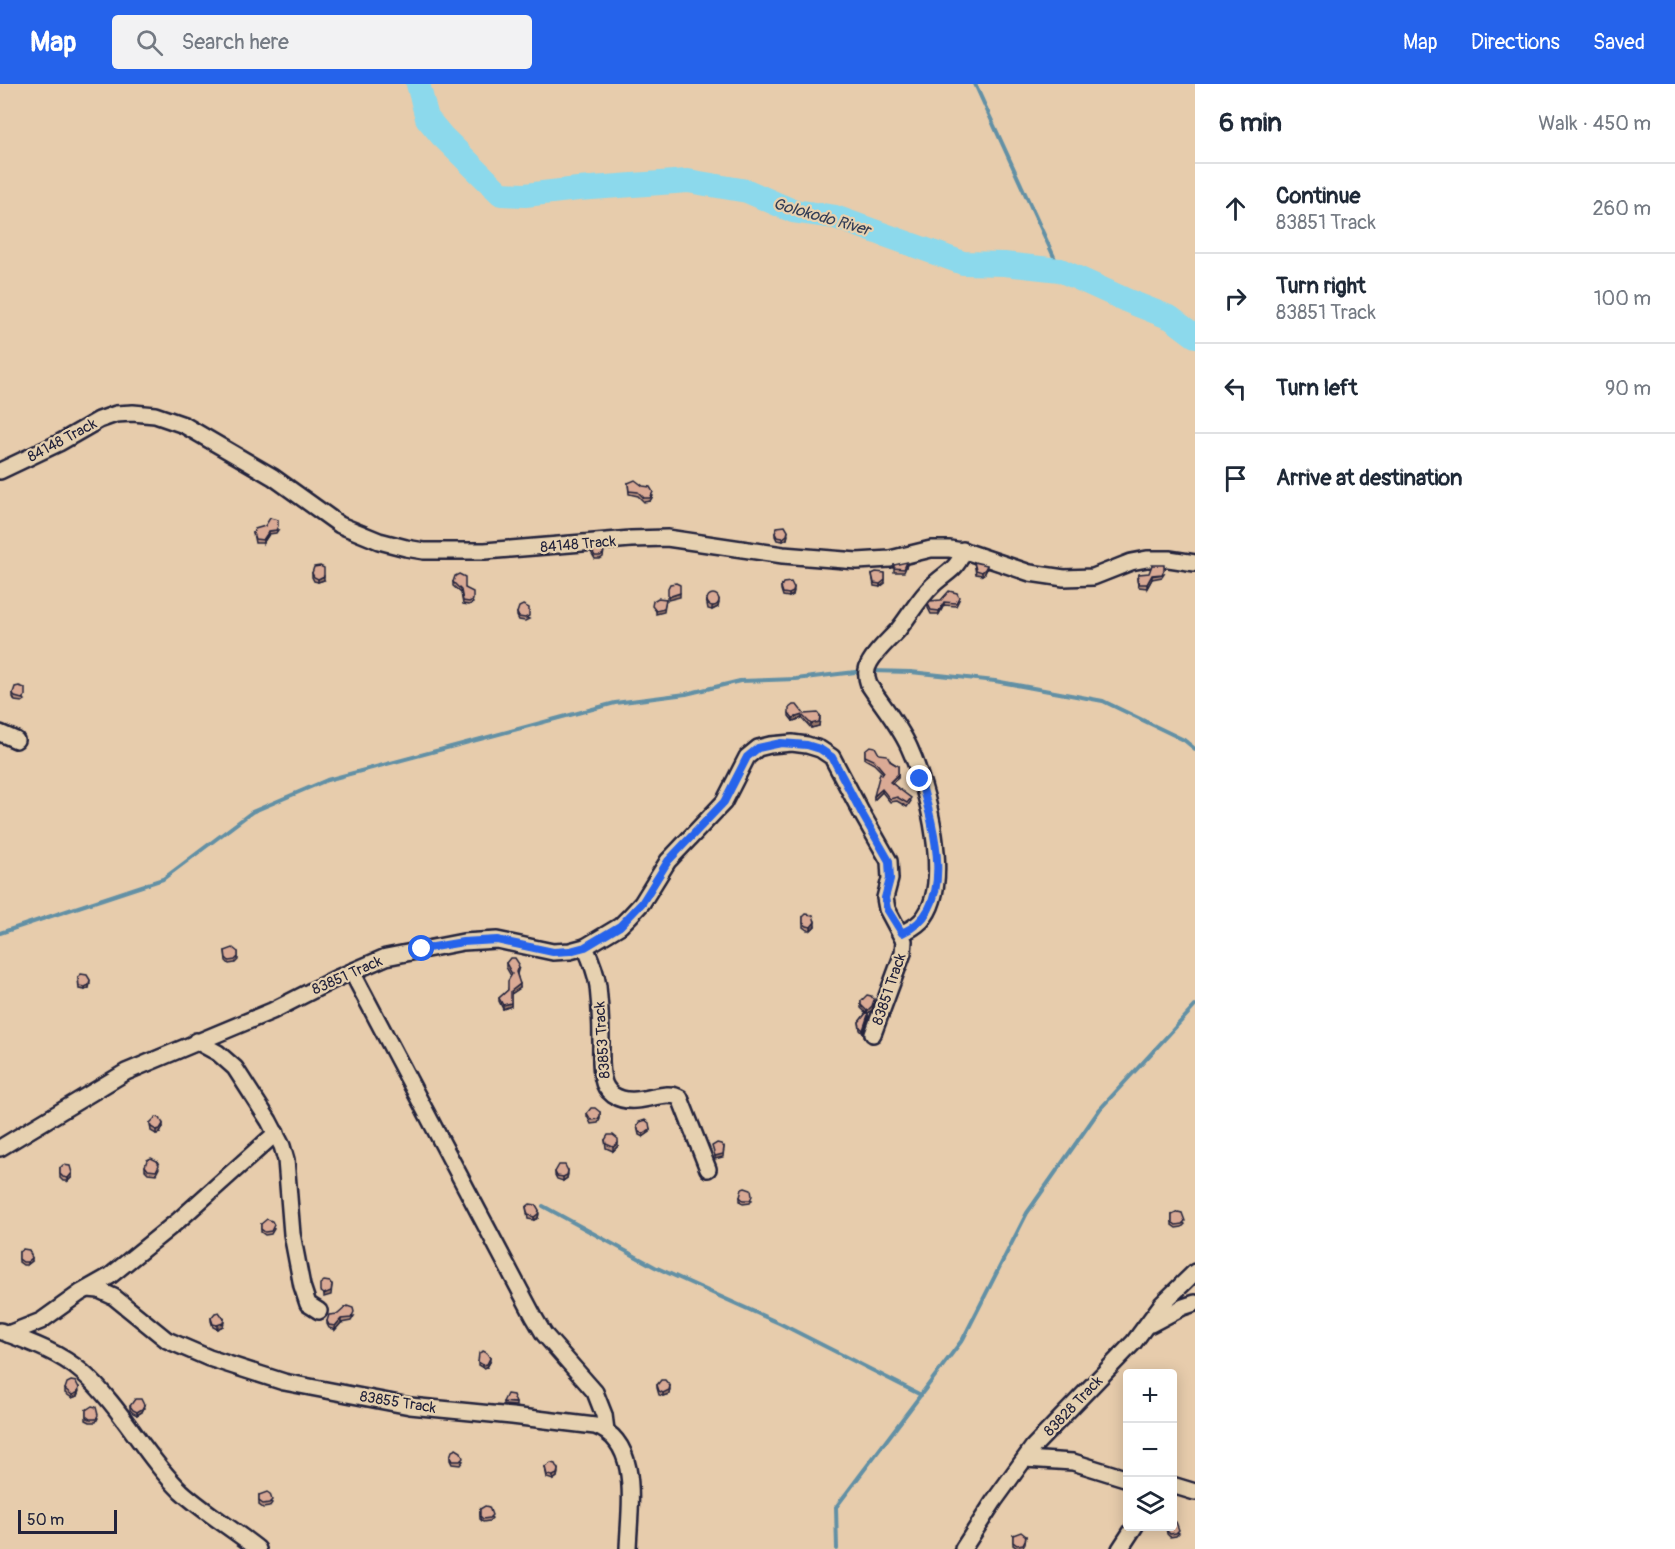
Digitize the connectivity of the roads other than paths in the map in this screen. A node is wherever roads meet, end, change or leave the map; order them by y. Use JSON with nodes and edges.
{"nodes":[{"id":1,"x":0,"y":471,"type":"edge"},
{"id":2,"x":963,"y":550,"type":"junction"},
{"id":3,"x":1195,"y":563,"type":"edge"},
{"id":4,"x":0,"y":733,"type":"edge"},
{"id":5,"x":16,"y":740,"type":"dead end"},
{"id":6,"x":902,"y":933,"type":"junction"},
{"id":7,"x":585,"y":947,"type":"junction"},
{"id":8,"x":351,"y":972,"type":"junction"},
{"id":9,"x":873,"y":1034,"type":"dead end"},
{"id":10,"x":196,"y":1041,"type":"junction"},
{"id":11,"x":276,"y":1133,"type":"junction"},
{"id":12,"x":0,"y":1148,"type":"edge"},
{"id":13,"x":708,"y":1169,"type":"dead end"},
{"id":14,"x":1195,"y":1272,"type":"edge"},
{"id":15,"x":88,"y":1289,"type":"junction"},
{"id":16,"x":1195,"y":1303,"type":"edge"},
{"id":17,"x":319,"y":1311,"type":"dead end"},
{"id":18,"x":1145,"y":1327,"type":"junction"},
{"id":19,"x":4,"y":1332,"type":"edge"},
{"id":20,"x":606,"y":1430,"type":"junction"},
{"id":21,"x":1025,"y":1459,"type":"junction"},
{"id":22,"x":1123,"y":1477,"type":"edge"},
{"id":23,"x":1177,"y":1486,"type":"edge"},
{"id":24,"x":1195,"y":1491,"type":"edge"},
{"id":25,"x":1132,"y":1531,"type":"edge"},
{"id":26,"x":258,"y":1549,"type":"edge"},
{"id":27,"x":628,"y":1549,"type":"edge"},
{"id":28,"x":963,"y":1549,"type":"edge"},
{"id":29,"x":1120,"y":1549,"type":"edge"}],
"edges":[{"from":1,"to":2,"type":"street","name":"84148 Track"},
{"from":2,"to":3,"type":"street","name":"84148 Track"},
{"from":2,"to":6,"type":"street"},
{"from":4,"to":5,"type":"street"},
{"from":6,"to":7,"type":"street","name":"83851 Track"},
{"from":6,"to":9,"type":"street","name":"83851 Track"},
{"from":7,"to":8,"type":"street","name":"83851 Track"},
{"from":7,"to":13,"type":"street","name":"83853 Track"},
{"from":8,"to":10,"type":"street","name":"83851 Track"},
{"from":8,"to":20,"type":"street"},
{"from":10,"to":11,"type":"street"},
{"from":10,"to":12,"type":"street","name":"83851 Track"},
{"from":11,"to":15,"type":"street"},
{"from":11,"to":17,"type":"street"},
{"from":14,"to":18,"type":"street","name":"83828 Track"},
{"from":15,"to":19,"type":"street"},
{"from":15,"to":20,"type":"street","name":"83855 Track"},
{"from":16,"to":18,"type":"street"},
{"from":18,"to":21,"type":"street","name":"83828 Track"},
{"from":19,"to":26,"type":"street"},
{"from":20,"to":27,"type":"street"},
{"from":21,"to":22,"type":"street"},
{"from":21,"to":28,"type":"street","name":"83828 Track"},
{"from":23,"to":24,"type":"street"},
{"from":25,"to":29,"type":"street"}]}
